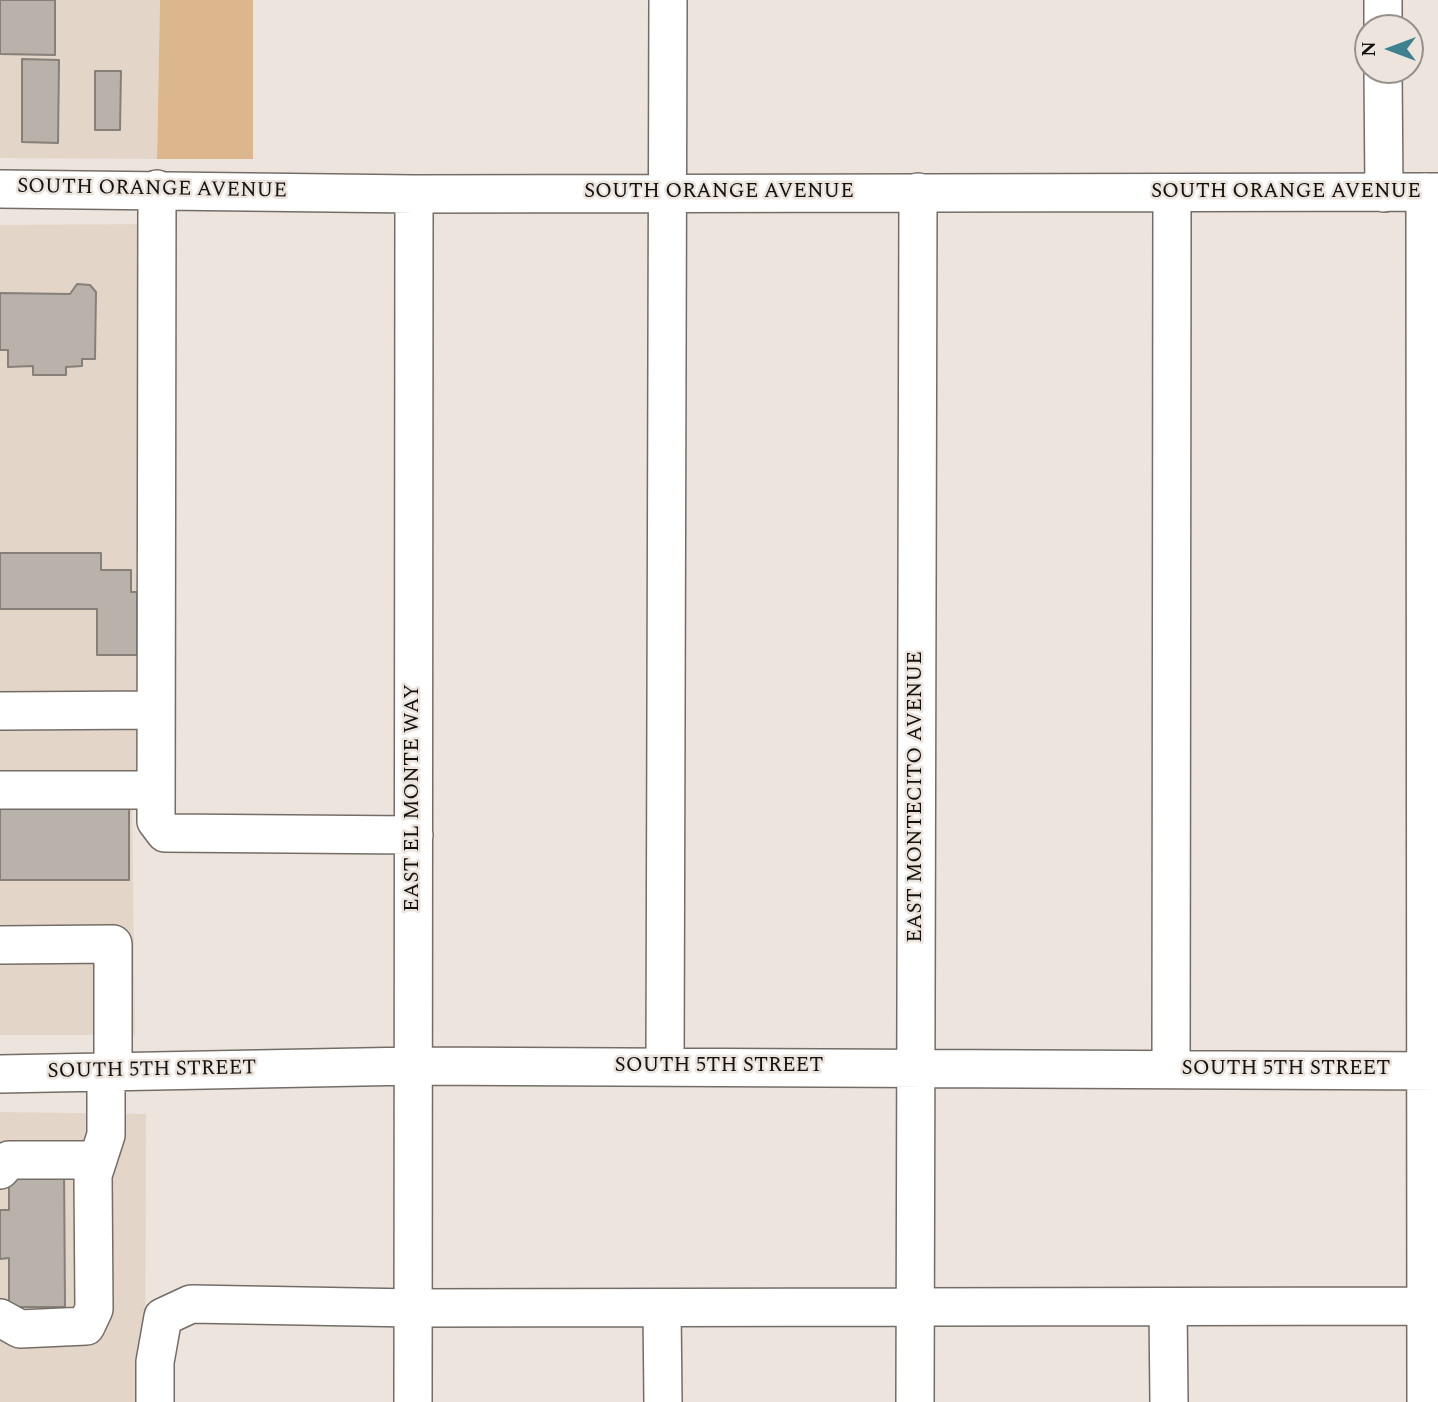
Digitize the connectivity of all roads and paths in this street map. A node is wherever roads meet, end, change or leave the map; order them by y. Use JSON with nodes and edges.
{"nodes":[{"id":1,"x":668,"y":0,"type":"edge"},
{"id":2,"x":1383,"y":84,"type":"edge"},
{"id":3,"x":0,"y":189,"type":"edge"},
{"id":4,"x":157,"y":189,"type":"junction"},
{"id":5,"x":918,"y":192,"type":"junction"},
{"id":6,"x":1431,"y":192,"type":"edge"},
{"id":7,"x":668,"y":193,"type":"junction"},
{"id":8,"x":1172,"y":193,"type":"junction"},
{"id":9,"x":1384,"y":193,"type":"junction"},
{"id":10,"x":414,"y":194,"type":"junction"},
{"id":11,"x":156,"y":710,"type":"junction"},
{"id":12,"x":0,"y":712,"type":"edge"},
{"id":13,"x":0,"y":790,"type":"edge"},
{"id":14,"x":156,"y":790,"type":"junction"},
{"id":15,"x":414,"y":835,"type":"junction"},
{"id":16,"x":0,"y":945,"type":"edge"},
{"id":17,"x":413,"y":1066,"type":"junction"},
{"id":18,"x":665,"y":1066,"type":"junction"},
{"id":19,"x":916,"y":1069,"type":"junction"},
{"id":20,"x":1171,"y":1069,"type":"junction"},
{"id":21,"x":1432,"y":1071,"type":"edge"},
{"id":22,"x":109,"y":1073,"type":"junction"},
{"id":23,"x":0,"y":1074,"type":"edge"},
{"id":24,"x":98,"y":1160,"type":"junction"},
{"id":25,"x":0,"y":1170,"type":"edge"},
{"id":26,"x":1426,"y":1306,"type":"junction"},
{"id":27,"x":1168,"y":1307,"type":"junction"},
{"id":28,"x":413,"y":1308,"type":"junction"},
{"id":29,"x":662,"y":1308,"type":"junction"},
{"id":30,"x":916,"y":1308,"type":"junction"},
{"id":31,"x":0,"y":1318,"type":"edge"},
{"id":32,"x":155,"y":1402,"type":"edge"},
{"id":33,"x":413,"y":1402,"type":"edge"},
{"id":34,"x":663,"y":1402,"type":"edge"},
{"id":35,"x":915,"y":1402,"type":"edge"},
{"id":36,"x":1169,"y":1402,"type":"edge"},
{"id":37,"x":1426,"y":1402,"type":"edge"}],
"edges":[{"from":1,"to":7,"type":"street"},
{"from":2,"to":9,"type":"street"},
{"from":3,"to":4,"type":"street","name":"SOUTH ORANGE AVENUE"},
{"from":4,"to":10,"type":"street","name":"SOUTH ORANGE AVENUE"},
{"from":4,"to":11,"type":"street"},
{"from":5,"to":7,"type":"street","name":"SOUTH ORANGE AVENUE"},
{"from":5,"to":8,"type":"street","name":"SOUTH ORANGE AVENUE"},
{"from":5,"to":19,"type":"street","name":"EAST MONTECITO AVENUE"},
{"from":6,"to":9,"type":"street","name":"SOUTH ORANGE AVENUE"},
{"from":6,"to":21,"type":"street"},
{"from":7,"to":10,"type":"street","name":"SOUTH ORANGE AVENUE"},
{"from":7,"to":18,"type":"street"},
{"from":8,"to":9,"type":"street","name":"SOUTH ORANGE AVENUE"},
{"from":8,"to":20,"type":"street"},
{"from":10,"to":15,"type":"street","name":"EAST EL MONTE WAY"},
{"from":11,"to":12,"type":"street"},
{"from":11,"to":14,"type":"street"},
{"from":13,"to":14,"type":"street"},
{"from":14,"to":15,"type":"street"},
{"from":15,"to":17,"type":"street","name":"EAST EL MONTE WAY"},
{"from":16,"to":22,"type":"street"},
{"from":17,"to":18,"type":"street","name":"SOUTH 5TH STREET"},
{"from":17,"to":22,"type":"street","name":"SOUTH 5TH STREET"},
{"from":17,"to":28,"type":"street","name":"EAST EL MONTE WAY"},
{"from":18,"to":19,"type":"street","name":"SOUTH 5TH STREET"},
{"from":19,"to":20,"type":"street","name":"SOUTH 5TH STREET"},
{"from":19,"to":30,"type":"street","name":"EAST MONTECITO AVENUE"},
{"from":20,"to":21,"type":"street","name":"SOUTH 5TH STREET"},
{"from":21,"to":26,"type":"street"},
{"from":22,"to":23,"type":"street","name":"SOUTH 5TH STREET"},
{"from":22,"to":24,"type":"street"},
{"from":24,"to":25,"type":"street"},
{"from":24,"to":31,"type":"street"},
{"from":26,"to":27,"type":"street"},
{"from":26,"to":37,"type":"street"},
{"from":27,"to":30,"type":"street"},
{"from":27,"to":36,"type":"street"},
{"from":28,"to":29,"type":"street"},
{"from":28,"to":32,"type":"street"},
{"from":28,"to":33,"type":"street","name":"EAST EL MONTE WAY"},
{"from":29,"to":30,"type":"street"},
{"from":29,"to":34,"type":"street"},
{"from":30,"to":35,"type":"street","name":"EAST MONTECITO AVENUE"}]}
